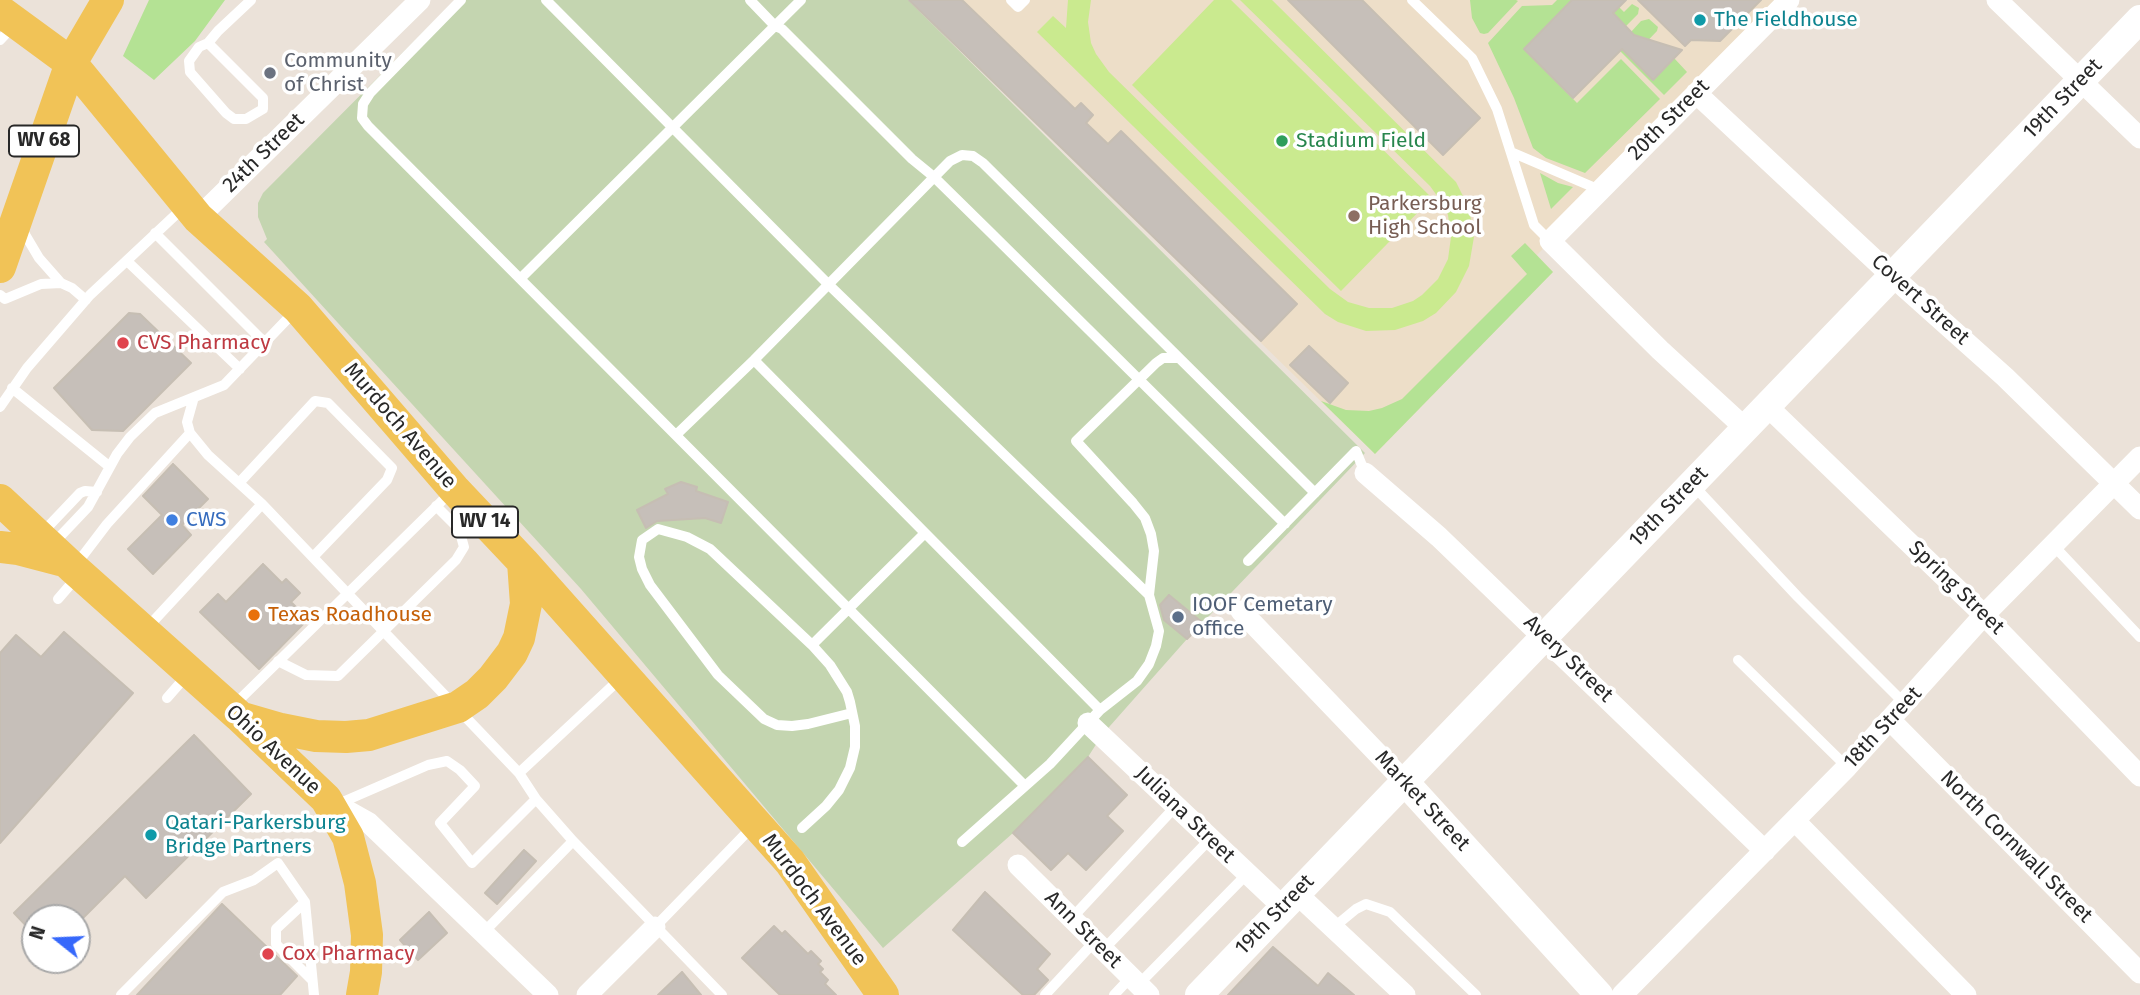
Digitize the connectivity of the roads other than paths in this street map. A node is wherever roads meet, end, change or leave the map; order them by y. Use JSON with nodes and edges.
{"nodes":[{"id":1,"x":108,"y":0,"type":"edge"},
{"id":2,"x":251,"y":0,"type":"edge"},
{"id":3,"x":420,"y":0,"type":"edge"},
{"id":4,"x":461,"y":0,"type":"edge"},
{"id":5,"x":546,"y":0,"type":"edge"},
{"id":6,"x":750,"y":0,"type":"edge"},
{"id":7,"x":801,"y":0,"type":"edge"},
{"id":8,"x":1011,"y":0,"type":"edge"},
{"id":9,"x":1025,"y":0,"type":"edge"},
{"id":10,"x":1412,"y":0,"type":"edge"},
{"id":11,"x":1789,"y":0,"type":"edge"},
{"id":12,"x":1997,"y":0,"type":"edge"},
{"id":13,"x":8,"y":18,"type":"edge"},
{"id":14,"x":2140,"y":19,"type":"edge"},
{"id":15,"x":775,"y":26,"type":"junction"},
{"id":16,"x":208,"y":43,"type":"junction"},
{"id":17,"x":71,"y":63,"type":"junction"},
{"id":18,"x":2081,"y":80,"type":"junction"},
{"id":19,"x":1696,"y":93,"type":"junction"},
{"id":20,"x":674,"y":128,"type":"junction"},
{"id":21,"x":2140,"y":138,"type":"edge"},
{"id":22,"x":1511,"y":152,"type":"junction"},
{"id":23,"x":934,"y":177,"type":"junction"},
{"id":24,"x":1600,"y":190,"type":"junction"},
{"id":25,"x":192,"y":211,"type":"junction"},
{"id":26,"x":8,"y":220,"type":"edge"},
{"id":27,"x":155,"y":233,"type":"junction"},
{"id":28,"x":1550,"y":241,"type":"junction"},
{"id":29,"x":127,"y":261,"type":"junction"},
{"id":30,"x":0,"y":267,"type":"edge"},
{"id":31,"x":1892,"y":276,"type":"junction"},
{"id":32,"x":521,"y":278,"type":"junction"},
{"id":33,"x":61,"y":283,"type":"junction"},
{"id":34,"x":828,"y":284,"type":"junction"},
{"id":35,"x":0,"y":295,"type":"edge"},
{"id":36,"x":86,"y":300,"type":"junction"},
{"id":37,"x":298,"y":308,"type":"junction"},
{"id":38,"x":265,"y":343,"type":"junction"},
{"id":39,"x":1179,"y":358,"type":"junction"},
{"id":40,"x":754,"y":360,"type":"junction"},
{"id":41,"x":240,"y":369,"type":"junction"},
{"id":42,"x":1139,"y":380,"type":"junction"},
{"id":43,"x":12,"y":388,"type":"junction"},
{"id":44,"x":194,"y":397,"type":"junction"},
{"id":45,"x":1766,"y":405,"type":"junction"},
{"id":46,"x":0,"y":407,"type":"edge"},
{"id":47,"x":1745,"y":428,"type":"junction"},
{"id":48,"x":190,"y":433,"type":"junction"},
{"id":49,"x":676,"y":435,"type":"junction"},
{"id":50,"x":2140,"y":457,"type":"edge"},
{"id":51,"x":110,"y":467,"type":"junction"},
{"id":52,"x":1365,"y":473,"type":"joint"},
{"id":53,"x":239,"y":483,"type":"junction"},
{"id":54,"x":1691,"y":483,"type":"junction"},
{"id":55,"x":2113,"y":484,"type":"junction"},
{"id":56,"x":1315,"y":493,"type":"junction"},
{"id":57,"x":445,"y":497,"type":"junction"},
{"id":58,"x":0,"y":500,"type":"edge"},
{"id":59,"x":262,"y":505,"type":"junction"},
{"id":60,"x":2140,"y":509,"type":"edge"},
{"id":61,"x":1284,"y":524,"type":"junction"},
{"id":62,"x":925,"y":533,"type":"junction"},
{"id":63,"x":2053,"y":545,"type":"junction"},
{"id":64,"x":0,"y":547,"type":"edge"},
{"id":65,"x":313,"y":557,"type":"junction"},
{"id":66,"x":61,"y":558,"type":"junction"},
{"id":67,"x":1248,"y":561,"type":"dead end"},
{"id":68,"x":523,"y":562,"type":"junction"},
{"id":69,"x":348,"y":593,"type":"junction"},
{"id":70,"x":1149,"y":595,"type":"junction"},
{"id":71,"x":58,"y":599,"type":"dead end"},
{"id":72,"x":848,"y":608,"type":"junction"},
{"id":73,"x":1241,"y":611,"type":"dead end"},
{"id":74,"x":1984,"y":615,"type":"junction"},
{"id":75,"x":383,"y":631,"type":"junction"},
{"id":76,"x":144,"y":632,"type":"junction"},
{"id":77,"x":1544,"y":636,"type":"junction"},
{"id":78,"x":2140,"y":637,"type":"edge"},
{"id":79,"x":812,"y":645,"type":"junction"},
{"id":80,"x":1738,"y":660,"type":"dead end"},
{"id":81,"x":278,"y":661,"type":"junction"},
{"id":82,"x":190,"y":673,"type":"junction"},
{"id":83,"x":624,"y":675,"type":"junction"},
{"id":84,"x":167,"y":698,"type":"dead end"},
{"id":85,"x":458,"y":707,"type":"junction"},
{"id":86,"x":235,"y":713,"type":"junction"},
{"id":87,"x":852,"y":713,"type":"junction"},
{"id":88,"x":1898,"y":713,"type":"junction"},
{"id":89,"x":1094,"y":716,"type":"junction"},
{"id":90,"x":1847,"y":767,"type":"junction"},
{"id":91,"x":519,"y":773,"type":"junction"},
{"id":92,"x":2140,"y":776,"type":"edge"},
{"id":93,"x":1404,"y":781,"type":"junction"},
{"id":94,"x":1024,"y":785,"type":"junction"},
{"id":95,"x":536,"y":799,"type":"junction"},
{"id":96,"x":332,"y":802,"type":"junction"},
{"id":97,"x":1176,"y":806,"type":"junction"},
{"id":98,"x":1795,"y":821,"type":"junction"},
{"id":99,"x":756,"y":823,"type":"junction"},
{"id":100,"x":802,"y":828,"type":"dead end"},
{"id":101,"x":1211,"y":838,"type":"junction"},
{"id":102,"x":573,"y":841,"type":"junction"},
{"id":103,"x":962,"y":842,"type":"dead end"},
{"id":104,"x":1765,"y":851,"type":"junction"},
{"id":105,"x":1018,"y":866,"type":"dead end"},
{"id":106,"x":1247,"y":874,"type":"junction"},
{"id":107,"x":1290,"y":900,"type":"junction"},
{"id":108,"x":305,"y":902,"type":"junction"},
{"id":109,"x":1071,"y":919,"type":"junction"},
{"id":110,"x":655,"y":926,"type":"junction"},
{"id":111,"x":1333,"y":928,"type":"junction"},
{"id":112,"x":484,"y":932,"type":"junction"},
{"id":113,"x":1099,"y":946,"type":"junction"},
{"id":114,"x":2140,"y":973,"type":"edge"},
{"id":115,"x":312,"y":980,"type":"junction"},
{"id":116,"x":1139,"y":986,"type":"edge"},
{"id":117,"x":121,"y":995,"type":"edge"},
{"id":118,"x":314,"y":995,"type":"edge"},
{"id":119,"x":362,"y":995,"type":"edge"},
{"id":120,"x":548,"y":995,"type":"edge"},
{"id":121,"x":587,"y":995,"type":"edge"},
{"id":122,"x":722,"y":995,"type":"edge"},
{"id":123,"x":883,"y":995,"type":"edge"},
{"id":124,"x":1045,"y":995,"type":"edge"},
{"id":125,"x":1114,"y":995,"type":"edge"},
{"id":126,"x":1199,"y":995,"type":"edge"},
{"id":127,"x":1405,"y":995,"type":"edge"},
{"id":128,"x":1476,"y":995,"type":"edge"},
{"id":129,"x":1599,"y":995,"type":"edge"},
{"id":130,"x":1622,"y":995,"type":"edge"},
{"id":131,"x":1966,"y":995,"type":"edge"}],
"edges":[{"from":1,"to":17,"type":"main road","number":"WV 68"},
{"from":2,"to":16,"type":"lane"},
{"from":3,"to":25,"type":"street","name":"24th Street"},
{"from":4,"to":32,"type":"lane"},
{"from":5,"to":20,"type":"lane"},
{"from":6,"to":15,"type":"lane"},
{"from":7,"to":15,"type":"lane"},
{"from":8,"to":9,"type":"lane"},
{"from":10,"to":22,"type":"lane"},
{"from":11,"to":19,"type":"street","name":"20th Street"},
{"from":12,"to":18,"type":"street"},
{"from":13,"to":17,"type":"main road","name":"Murdoch Avenue","number":"WV 14"},
{"from":14,"to":18,"type":"street","name":"19th Street"},
{"from":15,"to":20,"type":"lane"},
{"from":15,"to":23,"type":"lane"},
{"from":16,"to":16,"type":"lane"},
{"from":17,"to":25,"type":"main road","name":"Murdoch Avenue","number":"WV 14"},
{"from":17,"to":26,"type":"main road","number":"WV 68"},
{"from":18,"to":21,"type":"street"},
{"from":18,"to":31,"type":"street","name":"19th Street"},
{"from":19,"to":24,"type":"street","name":"20th Street"},
{"from":19,"to":31,"type":"street","name":"Covert Street"},
{"from":20,"to":32,"type":"lane"},
{"from":20,"to":34,"type":"lane"},
{"from":22,"to":24,"type":"lane"},
{"from":22,"to":28,"type":"lane"},
{"from":23,"to":34,"type":"lane"},
{"from":23,"to":39,"type":"lane"},
{"from":23,"to":42,"type":"lane"},
{"from":24,"to":28,"type":"street","name":"20th Street"},
{"from":25,"to":27,"type":"lane"},
{"from":25,"to":37,"type":"main road","name":"Murdoch Avenue","number":"WV 14"},
{"from":26,"to":30,"type":"main road","number":"WV 68"},
{"from":26,"to":33,"type":"lane"},
{"from":27,"to":29,"type":"lane"},
{"from":27,"to":38,"type":"lane"},
{"from":28,"to":47,"type":"street"},
{"from":29,"to":36,"type":"lane"},
{"from":29,"to":41,"type":"lane"},
{"from":31,"to":45,"type":"street","name":"19th Street"},
{"from":31,"to":55,"type":"street","name":"Covert Street"},
{"from":32,"to":49,"type":"lane"},
{"from":33,"to":35,"type":"lane"},
{"from":33,"to":36,"type":"lane"},
{"from":34,"to":40,"type":"lane"},
{"from":34,"to":70,"type":"lane"},
{"from":36,"to":43,"type":"lane"},
{"from":37,"to":38,"type":"lane"},
{"from":37,"to":57,"type":"main road","name":"Murdoch Avenue","number":"WV 14"},
{"from":38,"to":41,"type":"lane"},
{"from":39,"to":42,"type":"lane"},
{"from":39,"to":56,"type":"lane"},
{"from":40,"to":49,"type":"lane"},
{"from":40,"to":62,"type":"lane"},
{"from":41,"to":44,"type":"lane"},
{"from":42,"to":61,"type":"lane"},
{"from":42,"to":70,"type":"lane"},
{"from":43,"to":46,"type":"lane"},
{"from":43,"to":51,"type":"lane"},
{"from":44,"to":48,"type":"lane"},
{"from":44,"to":51,"type":"lane"},
{"from":45,"to":47,"type":"street","name":"19th Street"},
{"from":45,"to":74,"type":"street","name":"Spring Street"},
{"from":47,"to":54,"type":"street","name":"19th Street"},
{"from":48,"to":53,"type":"lane"},
{"from":48,"to":66,"type":"lane"},
{"from":49,"to":72,"type":"lane"},
{"from":50,"to":55,"type":"street","name":"18th Street"},
{"from":51,"to":66,"type":"lane"},
{"from":52,"to":56,"type":"lane"},
{"from":52,"to":77,"type":"street","name":"Avery Street"},
{"from":53,"to":59,"type":"lane"},
{"from":53,"to":65,"type":"lane"},
{"from":54,"to":77,"type":"street","name":"19th Street"},
{"from":54,"to":88,"type":"lane"},
{"from":55,"to":60,"type":"street","name":"Covert Street"},
{"from":55,"to":63,"type":"street","name":"18th Street"},
{"from":56,"to":61,"type":"lane"},
{"from":57,"to":68,"type":"main road","name":"Murdoch Avenue","number":"WV 14"},
{"from":57,"to":69,"type":"lane"},
{"from":57,"to":75,"type":"lane"},
{"from":58,"to":66,"type":"main road","name":"Ohio Avenue"},
{"from":59,"to":65,"type":"lane"},
{"from":59,"to":76,"type":"lane"},
{"from":61,"to":67,"type":"lane"},
{"from":62,"to":72,"type":"lane"},
{"from":62,"to":89,"type":"lane"},
{"from":63,"to":74,"type":"street","name":"18th Street"},
{"from":63,"to":78,"type":"lane"},
{"from":64,"to":66,"type":"main road"},
{"from":65,"to":69,"type":"lane"},
{"from":66,"to":71,"type":"lane"},
{"from":66,"to":76,"type":"main road","name":"Ohio Avenue"},
{"from":68,"to":83,"type":"main road","name":"Murdoch Avenue","number":"WV 14"},
{"from":68,"to":85,"type":"main road"},
{"from":69,"to":75,"type":"lane"},
{"from":69,"to":81,"type":"lane"},
{"from":70,"to":89,"type":"lane"},
{"from":72,"to":79,"type":"lane"},
{"from":72,"to":94,"type":"lane"},
{"from":73,"to":93,"type":"street","name":"Market Street"},
{"from":74,"to":88,"type":"street","name":"18th Street"},
{"from":74,"to":92,"type":"street","name":"Spring Street"},
{"from":75,"to":81,"type":"lane"},
{"from":75,"to":85,"type":"lane"},
{"from":76,"to":82,"type":"main road","name":"Ohio Avenue"},
{"from":77,"to":93,"type":"street","name":"19th Street"},
{"from":77,"to":104,"type":"street","name":"Avery Street"},
{"from":79,"to":87,"type":"lane"},
{"from":79,"to":87,"type":"lane"},
{"from":80,"to":90,"type":"lane"},
{"from":81,"to":86,"type":"lane"},
{"from":82,"to":84,"type":"lane"},
{"from":82,"to":86,"type":"main road","name":"Ohio Avenue"},
{"from":83,"to":91,"type":"lane"},
{"from":83,"to":99,"type":"main road","name":"Murdoch Avenue","number":"WV 14"},
{"from":85,"to":86,"type":"main road"},
{"from":85,"to":91,"type":"lane"},
{"from":86,"to":96,"type":"main road","name":"Ohio Avenue"},
{"from":87,"to":100,"type":"lane"},
{"from":88,"to":90,"type":"street","name":"18th Street"},
{"from":88,"to":114,"type":"street","name":"North Cornwall Street"},
{"from":89,"to":94,"type":"lane"},
{"from":89,"to":97,"type":"street","name":"Juliana Street"},
{"from":90,"to":98,"type":"street","name":"18th Street"},
{"from":91,"to":95,"type":"lane"},
{"from":93,"to":107,"type":"street","name":"19th Street"},
{"from":93,"to":129,"type":"street","name":"Market Street"},
{"from":94,"to":103,"type":"lane"},
{"from":95,"to":96,"type":"lane"},
{"from":95,"to":102,"type":"lane"},
{"from":96,"to":112,"type":"street","name":"Ohio Avenue"},
{"from":96,"to":119,"type":"main road"},
{"from":97,"to":101,"type":"street","name":"Juliana Street"},
{"from":97,"to":109,"type":"lane"},
{"from":98,"to":104,"type":"street","name":"18th Street"},
{"from":98,"to":131,"type":"street"},
{"from":99,"to":110,"type":"lane"},
{"from":99,"to":123,"type":"main road","name":"Murdoch Avenue","number":"WV 14"},
{"from":101,"to":106,"type":"street","name":"Juliana Street"},
{"from":101,"to":113,"type":"lane"},
{"from":102,"to":110,"type":"lane"},
{"from":102,"to":112,"type":"lane"},
{"from":104,"to":130,"type":"street","name":"18th Street"},
{"from":105,"to":109,"type":"street","name":"Ann Street"},
{"from":106,"to":107,"type":"street","name":"Juliana Street"},
{"from":106,"to":116,"type":"lane"},
{"from":107,"to":111,"type":"street","name":"Juliana Street"},
{"from":107,"to":126,"type":"street","name":"19th Street"},
{"from":108,"to":115,"type":"lane"},
{"from":108,"to":115,"type":"lane"},
{"from":108,"to":117,"type":"lane"},
{"from":109,"to":113,"type":"street","name":"Ann Street"},
{"from":110,"to":121,"type":"street"},
{"from":110,"to":122,"type":"lane"},
{"from":111,"to":127,"type":"street","name":"Juliana Street"},
{"from":111,"to":128,"type":"lane"},
{"from":112,"to":120,"type":"street","name":"Ohio Avenue"},
{"from":113,"to":116,"type":"street","name":"Ann Street"},
{"from":113,"to":124,"type":"lane"},
{"from":115,"to":118,"type":"lane"},
{"from":116,"to":125,"type":"lane"}]}
